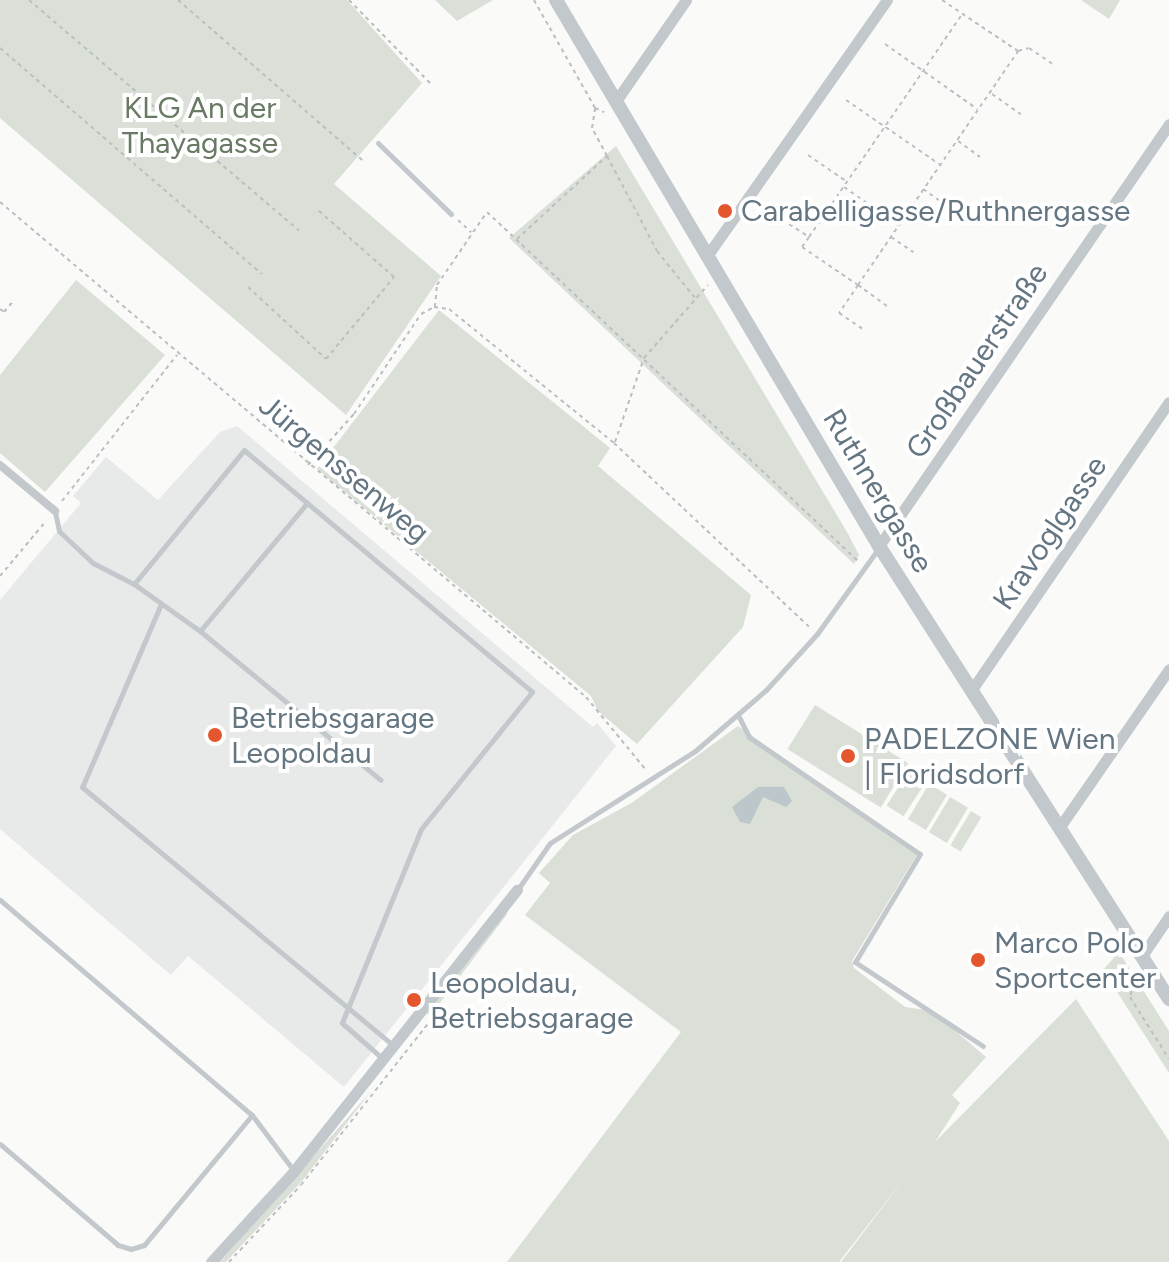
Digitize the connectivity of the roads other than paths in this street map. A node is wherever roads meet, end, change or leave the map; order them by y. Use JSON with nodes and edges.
{"nodes":[{"id":1,"x":556,"y":0,"type":"edge"},
{"id":2,"x":686,"y":0,"type":"edge"},
{"id":3,"x":887,"y":0,"type":"edge"},
{"id":4,"x":616,"y":101,"type":"junction"},
{"id":5,"x":1167,"y":132,"type":"edge"},
{"id":6,"x":378,"y":143,"type":"dead end"},
{"id":7,"x":451,"y":214,"type":"road end"},
{"id":8,"x":707,"y":256,"type":"junction"},
{"id":9,"x":1169,"y":402,"type":"edge"},
{"id":10,"x":0,"y":465,"type":"edge"},
{"id":11,"x":307,"y":503,"type":"junction"},
{"id":12,"x":55,"y":511,"type":"joint"},
{"id":13,"x":879,"y":546,"type":"junction"},
{"id":14,"x":134,"y":584,"type":"junction"},
{"id":15,"x":161,"y":604,"type":"junction"},
{"id":16,"x":200,"y":631,"type":"junction"},
{"id":17,"x":1169,"y":669,"type":"edge"},
{"id":18,"x":971,"y":691,"type":"junction"},
{"id":19,"x":738,"y":715,"type":"junction"},
{"id":20,"x":381,"y":780,"type":"dead end"},
{"id":21,"x":1059,"y":828,"type":"junction"},
{"id":22,"x":517,"y":890,"type":"joint"},
{"id":23,"x":0,"y":900,"type":"edge"},
{"id":24,"x":1169,"y":916,"type":"edge"},
{"id":25,"x":1142,"y":956,"type":"junction"},
{"id":26,"x":1169,"y":999,"type":"edge"},
{"id":27,"x":349,"y":1006,"type":"junction"},
{"id":28,"x":393,"y":1045,"type":"junction"},
{"id":29,"x":983,"y":1046,"type":"dead end"},
{"id":30,"x":382,"y":1058,"type":"junction"},
{"id":31,"x":252,"y":1115,"type":"junction"},
{"id":32,"x":0,"y":1144,"type":"edge"},
{"id":33,"x":294,"y":1171,"type":"junction"},
{"id":34,"x":211,"y":1262,"type":"edge"}],
"edges":[{"from":1,"to":4,"type":"street","name":"Ruthnergasse"},
{"from":2,"to":4,"type":"street"},
{"from":3,"to":8,"type":"street"},
{"from":4,"to":8,"type":"street","name":"Ruthnergasse"},
{"from":5,"to":13,"type":"street","name":"Großbauerstraße"},
{"from":6,"to":7,"type":"lane"},
{"from":8,"to":13,"type":"street","name":"Ruthnergasse"},
{"from":9,"to":18,"type":"street","name":"Kravoglgasse"},
{"from":10,"to":12,"type":"street"},
{"from":11,"to":14,"type":"lane"},
{"from":11,"to":16,"type":"lane"},
{"from":11,"to":27,"type":"lane"},
{"from":12,"to":14,"type":"lane"},
{"from":13,"to":18,"type":"street","name":"Ruthnergasse"},
{"from":13,"to":19,"type":"lane"},
{"from":14,"to":15,"type":"lane"},
{"from":15,"to":16,"type":"lane"},
{"from":15,"to":27,"type":"lane"},
{"from":16,"to":20,"type":"lane"},
{"from":17,"to":21,"type":"street"},
{"from":18,"to":21,"type":"street","name":"Ruthnergasse"},
{"from":19,"to":22,"type":"lane"},
{"from":19,"to":29,"type":"lane"},
{"from":21,"to":25,"type":"street","name":"Ruthnergasse"},
{"from":22,"to":28,"type":"street"},
{"from":23,"to":31,"type":"lane"},
{"from":24,"to":25,"type":"street"},
{"from":25,"to":26,"type":"street","name":"Ruthnergasse"},
{"from":27,"to":28,"type":"lane"},
{"from":27,"to":30,"type":"lane"},
{"from":28,"to":30,"type":"street"},
{"from":30,"to":33,"type":"street"},
{"from":31,"to":32,"type":"lane"},
{"from":31,"to":33,"type":"lane"},
{"from":33,"to":34,"type":"street"}]}
